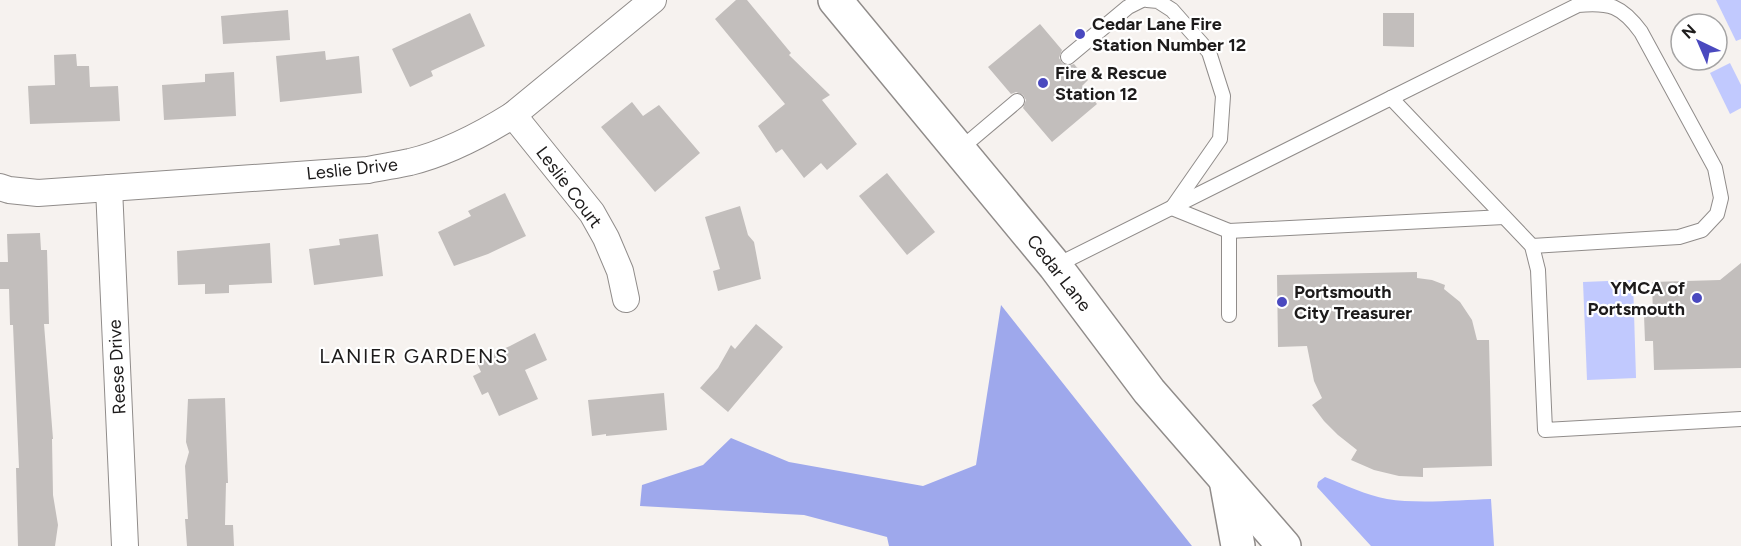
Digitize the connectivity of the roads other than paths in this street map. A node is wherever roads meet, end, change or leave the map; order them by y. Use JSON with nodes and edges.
{"nodes":[{"id":1,"x":653,"y":0,"type":"edge"},
{"id":2,"x":835,"y":0,"type":"edge"},
{"id":3,"x":1142,"y":0,"type":"edge"},
{"id":4,"x":1147,"y":0,"type":"edge"},
{"id":5,"x":1068,"y":57,"type":"dead end"},
{"id":6,"x":1391,"y":98,"type":"junction"},
{"id":7,"x":1017,"y":101,"type":"dead end"},
{"id":8,"x":513,"y":115,"type":"junction"},
{"id":9,"x":959,"y":150,"type":"junction"},
{"id":10,"x":0,"y":187,"type":"edge"},
{"id":11,"x":109,"y":188,"type":"junction"},
{"id":12,"x":1172,"y":208,"type":"junction"},
{"id":13,"x":1504,"y":217,"type":"junction"},
{"id":14,"x":1229,"y":231,"type":"junction"},
{"id":15,"x":1532,"y":246,"type":"junction"},
{"id":16,"x":1055,"y":266,"type":"junction"},
{"id":17,"x":626,"y":299,"type":"dead end"},
{"id":18,"x":1229,"y":315,"type":"dead end"},
{"id":19,"x":1741,"y":419,"type":"edge"},
{"id":20,"x":1226,"y":480,"type":"junction"},
{"id":21,"x":125,"y":546,"type":"edge"},
{"id":22,"x":1238,"y":546,"type":"edge"},
{"id":23,"x":1284,"y":546,"type":"edge"}],
"edges":[{"from":1,"to":8,"type":"street","name":"Leslie Drive"},
{"from":2,"to":9,"type":"main road","name":"Cedar Lane"},
{"from":3,"to":5,"type":"lane"},
{"from":4,"to":12,"type":"lane"},
{"from":6,"to":12,"type":"lane"},
{"from":6,"to":13,"type":"lane"},
{"from":6,"to":15,"type":"lane"},
{"from":7,"to":9,"type":"lane"},
{"from":8,"to":11,"type":"street","name":"Leslie Drive"},
{"from":8,"to":17,"type":"street","name":"Leslie Court"},
{"from":9,"to":16,"type":"main road","name":"Cedar Lane"},
{"from":10,"to":11,"type":"street","name":"Leslie Drive"},
{"from":11,"to":21,"type":"street","name":"Reese Drive"},
{"from":12,"to":14,"type":"lane"},
{"from":12,"to":16,"type":"lane"},
{"from":13,"to":14,"type":"lane"},
{"from":13,"to":15,"type":"lane"},
{"from":14,"to":18,"type":"lane"},
{"from":15,"to":19,"type":"lane"},
{"from":16,"to":20,"type":"main road","name":"Cedar Lane"},
{"from":20,"to":22,"type":"main road"},
{"from":20,"to":23,"type":"main road","name":"Cedar Lane"}]}
